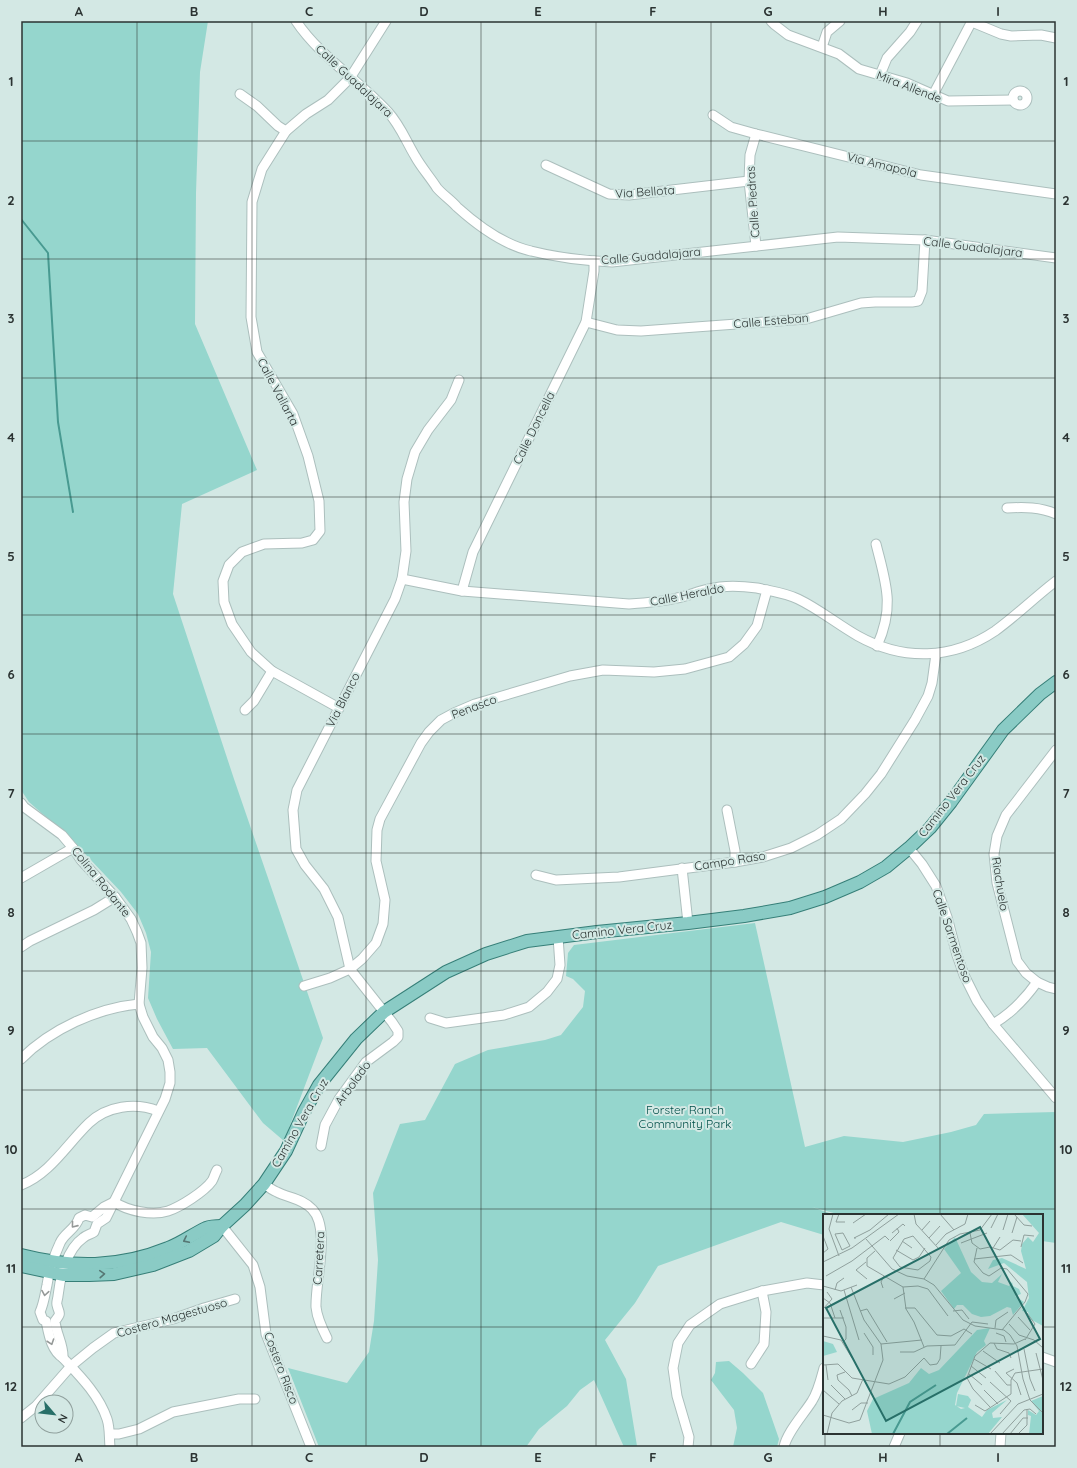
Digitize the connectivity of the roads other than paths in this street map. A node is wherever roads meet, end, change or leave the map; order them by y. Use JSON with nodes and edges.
{"nodes":[{"id":1,"x":296,"y":21,"type":"edge"},
{"id":2,"x":386,"y":21,"type":"edge"},
{"id":3,"x":771,"y":21,"type":"edge"},
{"id":4,"x":840,"y":21,"type":"edge"},
{"id":5,"x":917,"y":21,"type":"edge"},
{"id":6,"x":972,"y":21,"type":"edge"},
{"id":7,"x":1056,"y":38,"type":"edge"},
{"id":8,"x":822,"y":47,"type":"junction"},
{"id":9,"x":880,"y":75,"type":"junction"},
{"id":10,"x":350,"y":78,"type":"junction"},
{"id":11,"x":240,"y":94,"type":"dead end"},
{"id":12,"x":933,"y":95,"type":"junction"},
{"id":13,"x":1013,"y":100,"type":"dead end"},
{"id":14,"x":713,"y":115,"type":"dead end"},
{"id":15,"x":286,"y":131,"type":"junction"},
{"id":16,"x":756,"y":134,"type":"junction"},
{"id":17,"x":546,"y":165,"type":"dead end"},
{"id":18,"x":749,"y":181,"type":"junction"},
{"id":19,"x":1056,"y":194,"type":"edge"},
{"id":20,"x":925,"y":240,"type":"junction"},
{"id":21,"x":756,"y":246,"type":"junction"},
{"id":22,"x":1056,"y":258,"type":"edge"},
{"id":23,"x":594,"y":261,"type":"junction"},
{"id":24,"x":586,"y":322,"type":"junction"},
{"id":25,"x":459,"y":380,"type":"dead end"},
{"id":26,"x":1007,"y":508,"type":"dead end"},
{"id":27,"x":1056,"y":514,"type":"edge"},
{"id":28,"x":876,"y":544,"type":"dead end"},
{"id":29,"x":402,"y":579,"type":"junction"},
{"id":30,"x":1056,"y":581,"type":"edge"},
{"id":31,"x":766,"y":590,"type":"junction"},
{"id":32,"x":462,"y":591,"type":"junction"},
{"id":33,"x":877,"y":646,"type":"junction"},
{"id":34,"x":936,"y":654,"type":"junction"},
{"id":35,"x":272,"y":671,"type":"junction"},
{"id":36,"x":1056,"y":682,"type":"edge"},
{"id":37,"x":339,"y":708,"type":"junction"},
{"id":38,"x":245,"y":710,"type":"dead end"},
{"id":39,"x":1056,"y":750,"type":"edge"},
{"id":40,"x":22,"y":807,"type":"edge"},
{"id":41,"x":728,"y":810,"type":"dead end"},
{"id":42,"x":73,"y":848,"type":"junction"},
{"id":43,"x":909,"y":848,"type":"junction"},
{"id":44,"x":735,"y":862,"type":"junction"},
{"id":45,"x":682,"y":868,"type":"junction"},
{"id":46,"x":536,"y":875,"type":"dead end"},
{"id":47,"x":21,"y":878,"type":"edge"},
{"id":48,"x":115,"y":898,"type":"junction"},
{"id":49,"x":688,"y":923,"type":"junction"},
{"id":50,"x":558,"y":937,"type":"junction"},
{"id":51,"x":21,"y":947,"type":"edge"},
{"id":52,"x":350,"y":969,"type":"junction"},
{"id":53,"x":1037,"y":982,"type":"junction"},
{"id":54,"x":304,"y":986,"type":"dead end"},
{"id":55,"x":1056,"y":989,"type":"edge"},
{"id":56,"x":139,"y":1004,"type":"junction"},
{"id":57,"x":384,"y":1012,"type":"junction"},
{"id":58,"x":430,"y":1018,"type":"dead end"},
{"id":59,"x":993,"y":1024,"type":"junction"},
{"id":60,"x":21,"y":1059,"type":"edge"},
{"id":61,"x":1056,"y":1098,"type":"edge"},
{"id":62,"x":158,"y":1111,"type":"junction"},
{"id":63,"x":321,"y":1146,"type":"dead end"},
{"id":64,"x":217,"y":1170,"type":"dead end"},
{"id":65,"x":264,"y":1184,"type":"junction"},
{"id":66,"x":21,"y":1185,"type":"edge"},
{"id":67,"x":114,"y":1202,"type":"junction"},
{"id":68,"x":94,"y":1221,"type":"junction"},
{"id":69,"x":222,"y":1226,"type":"junction"},
{"id":70,"x":21,"y":1255,"type":"edge"},
{"id":71,"x":66,"y":1263,"type":"junction"},
{"id":72,"x":21,"y":1266,"type":"edge"},
{"id":73,"x":51,"y":1267,"type":"junction"},
{"id":74,"x":63,"y":1275,"type":"junction"},
{"id":75,"x":823,"y":1285,"type":"edge"},
{"id":76,"x":762,"y":1291,"type":"junction"},
{"id":77,"x":235,"y":1299,"type":"dead end"},
{"id":78,"x":51,"y":1321,"type":"junction"},
{"id":79,"x":327,"y":1338,"type":"dead end"},
{"id":80,"x":1043,"y":1357,"type":"edge"},
{"id":81,"x":1056,"y":1362,"type":"edge"},
{"id":82,"x":751,"y":1364,"type":"dead end"},
{"id":83,"x":71,"y":1366,"type":"junction"},
{"id":84,"x":823,"y":1371,"type":"edge"},
{"id":85,"x":255,"y":1399,"type":"dead end"},
{"id":86,"x":21,"y":1418,"type":"edge"},
{"id":87,"x":110,"y":1434,"type":"junction"},
{"id":88,"x":900,"y":1434,"type":"edge"},
{"id":89,"x":1001,"y":1434,"type":"edge"},
{"id":90,"x":110,"y":1447,"type":"edge"},
{"id":91,"x":312,"y":1447,"type":"edge"},
{"id":92,"x":688,"y":1447,"type":"edge"},
{"id":93,"x":784,"y":1447,"type":"edge"},
{"id":94,"x":894,"y":1447,"type":"edge"},
{"id":95,"x":1000,"y":1447,"type":"edge"}],
"edges":[{"from":1,"to":10,"type":"street","name":"Calle Guadalajara"},
{"from":2,"to":10,"type":"street","name":"Calle Vallarta"},
{"from":3,"to":8,"type":"street","name":"Mira Allende"},
{"from":4,"to":8,"type":"street"},
{"from":5,"to":9,"type":"street"},
{"from":6,"to":7,"type":"street"},
{"from":6,"to":12,"type":"street"},
{"from":8,"to":9,"type":"street","name":"Mira Allende"},
{"from":9,"to":12,"type":"street","name":"Mira Allende"},
{"from":10,"to":15,"type":"street","name":"Calle Vallarta"},
{"from":10,"to":23,"type":"street","name":"Calle Guadalajara"},
{"from":11,"to":15,"type":"street"},
{"from":12,"to":13,"type":"street","name":"Mira Allende"},
{"from":14,"to":16,"type":"street","name":"Via Amapola"},
{"from":15,"to":35,"type":"street","name":"Calle Vallarta"},
{"from":16,"to":18,"type":"street","name":"Calle Piedras"},
{"from":16,"to":19,"type":"street","name":"Via Amapola"},
{"from":17,"to":18,"type":"street","name":"Via Bellota"},
{"from":18,"to":21,"type":"street","name":"Calle Piedras"},
{"from":20,"to":21,"type":"street","name":"Calle Guadalajara"},
{"from":20,"to":22,"type":"street","name":"Calle Guadalajara"},
{"from":20,"to":24,"type":"street","name":"Calle Esteban"},
{"from":21,"to":23,"type":"street","name":"Calle Guadalajara"},
{"from":23,"to":24,"type":"street","name":"Calle Doncella"},
{"from":24,"to":32,"type":"street","name":"Calle Doncella"},
{"from":25,"to":29,"type":"street","name":"Via Blanco"},
{"from":26,"to":27,"type":"street"},
{"from":28,"to":33,"type":"street"},
{"from":29,"to":32,"type":"street","name":"Calle Heraldo"},
{"from":29,"to":37,"type":"street","name":"Via Blanco"},
{"from":30,"to":34,"type":"street","name":"Calle Heraldo"},
{"from":31,"to":32,"type":"street","name":"Calle Heraldo"},
{"from":31,"to":33,"type":"street","name":"Calle Heraldo"},
{"from":31,"to":52,"type":"street","name":"Penasco"},
{"from":33,"to":34,"type":"street","name":"Calle Heraldo"},
{"from":34,"to":44,"type":"street","name":"Campo Raso"},
{"from":35,"to":37,"type":"street","name":"Calle Vallarta"},
{"from":35,"to":38,"type":"street"},
{"from":36,"to":43,"type":"main road","name":"Camino Vera Cruz"},
{"from":37,"to":52,"type":"street","name":"Via Blanco"},
{"from":39,"to":53,"type":"street","name":"Riachuelo"},
{"from":40,"to":42,"type":"street","name":"Colina Rodante"},
{"from":41,"to":44,"type":"street"},
{"from":42,"to":47,"type":"street"},
{"from":42,"to":48,"type":"street","name":"Colina Rodante"},
{"from":43,"to":49,"type":"main road","name":"Camino Vera Cruz"},
{"from":43,"to":59,"type":"street","name":"Calle Sarmentoso"},
{"from":44,"to":45,"type":"street","name":"Campo Raso"},
{"from":45,"to":46,"type":"street","name":"Campo Raso"},
{"from":45,"to":49,"type":"street"},
{"from":48,"to":51,"type":"street"},
{"from":48,"to":56,"type":"street","name":"Colina Rodante"},
{"from":49,"to":50,"type":"main road","name":"Camino Vera Cruz"},
{"from":50,"to":57,"type":"main road","name":"Camino Vera Cruz"},
{"from":50,"to":58,"type":"street"},
{"from":52,"to":54,"type":"street","name":"Penasco"},
{"from":52,"to":57,"type":"street","name":"Via Blanco"},
{"from":53,"to":55,"type":"street","name":"Riachuelo"},
{"from":53,"to":59,"type":"street"},
{"from":56,"to":60,"type":"street"},
{"from":56,"to":62,"type":"street","name":"Colina Rodante"},
{"from":57,"to":63,"type":"street","name":"Arbolado"},
{"from":57,"to":65,"type":"main road","name":"Camino Vera Cruz"},
{"from":59,"to":61,"type":"street","name":"Calle Sarmentoso"},
{"from":62,"to":66,"type":"street"},
{"from":62,"to":67,"type":"street","name":"Colina Rodante"},
{"from":64,"to":67,"type":"street"},
{"from":65,"to":69,"type":"main road","name":"Camino Vera Cruz"},
{"from":65,"to":79,"type":"street","name":"Carretera"},
{"from":67,"to":68,"type":"street","name":"Colina Rodante"},
{"from":68,"to":71,"type":"street","name":"Colina Rodante"},
{"from":68,"to":73,"type":"street","name":"Colina Rodante","one_way":true},
{"from":69,"to":71,"type":"main road","name":"Camino Vera Cruz","one_way":true},
{"from":74,"to":69,"type":"main road","name":"Camino Vera Cruz","one_way":true},
{"from":69,"to":91,"type":"street","name":"Costero Risco"},
{"from":70,"to":73,"type":"main road","name":"Camino Vera Cruz"},
{"from":71,"to":73,"type":"main road","name":"Camino Vera Cruz"},
{"from":71,"to":74,"type":"street","name":"Colina Rodante"},
{"from":72,"to":73,"type":"main road","name":"Camino Vera Cruz"},
{"from":73,"to":74,"type":"main road","name":"Camino Vera Cruz"},
{"from":73,"to":78,"type":"street","name":"Colina Rodante","one_way":true},
{"from":74,"to":78,"type":"street","name":"Colina Rodante"},
{"from":75,"to":76,"type":"street"},
{"from":76,"to":82,"type":"street"},
{"from":76,"to":92,"type":"street"},
{"from":77,"to":83,"type":"street","name":"Costero Magestuoso"},
{"from":78,"to":83,"type":"street"},
{"from":80,"to":81,"type":"street"},
{"from":83,"to":86,"type":"street","name":"Costero Magestuoso"},
{"from":83,"to":87,"type":"street"},
{"from":84,"to":93,"type":"street"},
{"from":85,"to":87,"type":"street"},
{"from":87,"to":90,"type":"street"},
{"from":88,"to":94,"type":"street"},
{"from":89,"to":95,"type":"street"}]}
